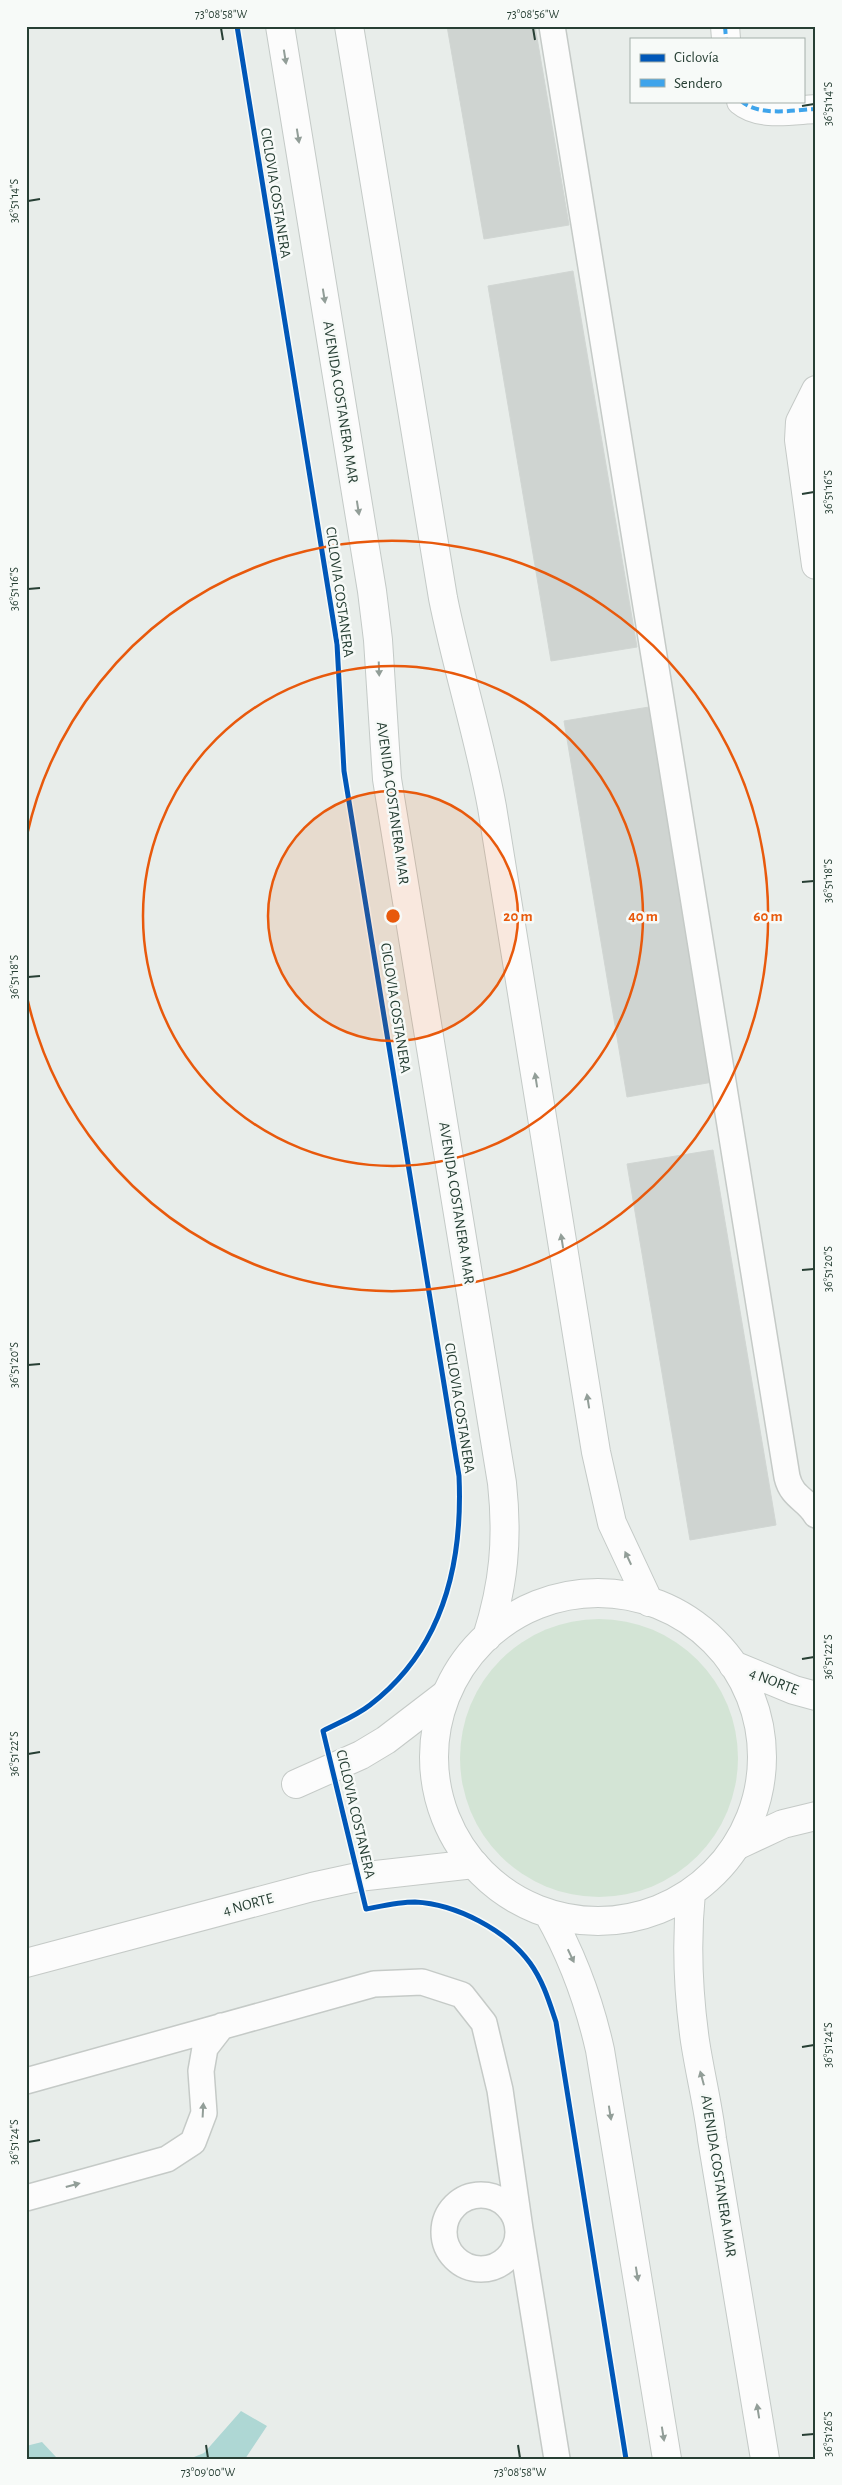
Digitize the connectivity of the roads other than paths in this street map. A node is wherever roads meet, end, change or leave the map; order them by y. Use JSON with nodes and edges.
{"nodes":[{"id":1,"x":280,"y":26,"type":"edge"},
{"id":2,"x":349,"y":26,"type":"edge"},
{"id":3,"x":552,"y":26,"type":"edge"},
{"id":4,"x":743,"y":102,"type":"edge"},
{"id":5,"x":816,"y":109,"type":"edge"},
{"id":6,"x":816,"y":390,"type":"edge"},
{"id":7,"x":816,"y":565,"type":"edge"},
{"id":8,"x":816,"y":1516,"type":"edge"},
{"id":9,"x":649,"y":1602,"type":"junction"},
{"id":10,"x":487,"y":1637,"type":"junction"},
{"id":11,"x":733,"y":1665,"type":"junction"},
{"id":12,"x":446,"y":1694,"type":"junction"},
{"id":13,"x":816,"y":1696,"type":"edge"},
{"id":14,"x":296,"y":1784,"type":"dead end"},
{"id":15,"x":816,"y":1816,"type":"edge"},
{"id":16,"x":736,"y":1846,"type":"junction"},
{"id":17,"x":474,"y":1864,"type":"junction"},
{"id":18,"x":691,"y":1892,"type":"junction"},
{"id":19,"x":548,"y":1913,"type":"junction"},
{"id":20,"x":26,"y":1963,"type":"edge"},
{"id":21,"x":222,"y":2026,"type":"junction"},
{"id":22,"x":26,"y":2080,"type":"edge"},
{"id":23,"x":26,"y":2198,"type":"edge"},
{"id":24,"x":558,"y":2459,"type":"edge"},
{"id":25,"x":667,"y":2459,"type":"edge"},
{"id":26,"x":765,"y":2459,"type":"edge"}],
"edges":[{"from":1,"to":10,"type":"main road","name":"AVENIDA COSTANERA MAR","one_way":true},
{"from":9,"to":2,"type":"main road","one_way":true},
{"from":3,"to":8,"type":"lane"},
{"from":4,"to":5,"type":"main road"},
{"from":6,"to":7,"type":"main road"},
{"from":9,"to":10,"type":"main road"},
{"from":9,"to":11,"type":"main road"},
{"from":10,"to":12,"type":"main road"},
{"from":11,"to":13,"type":"main road","name":"4 NORTE"},
{"from":11,"to":16,"type":"main road"},
{"from":12,"to":14,"type":"main road"},
{"from":12,"to":17,"type":"main road"},
{"from":15,"to":16,"type":"main road"},
{"from":16,"to":18,"type":"main road"},
{"from":17,"to":19,"type":"main road"},
{"from":17,"to":20,"type":"main road","name":"4 NORTE"},
{"from":18,"to":19,"type":"main road"},
{"from":26,"to":18,"type":"main road","name":"AVENIDA COSTANERA MAR","one_way":true},
{"from":19,"to":25,"type":"main road","one_way":true},
{"from":21,"to":22,"type":"lane"},
{"from":23,"to":21,"type":"lane","one_way":true},
{"from":21,"to":24,"type":"lane"}]}
